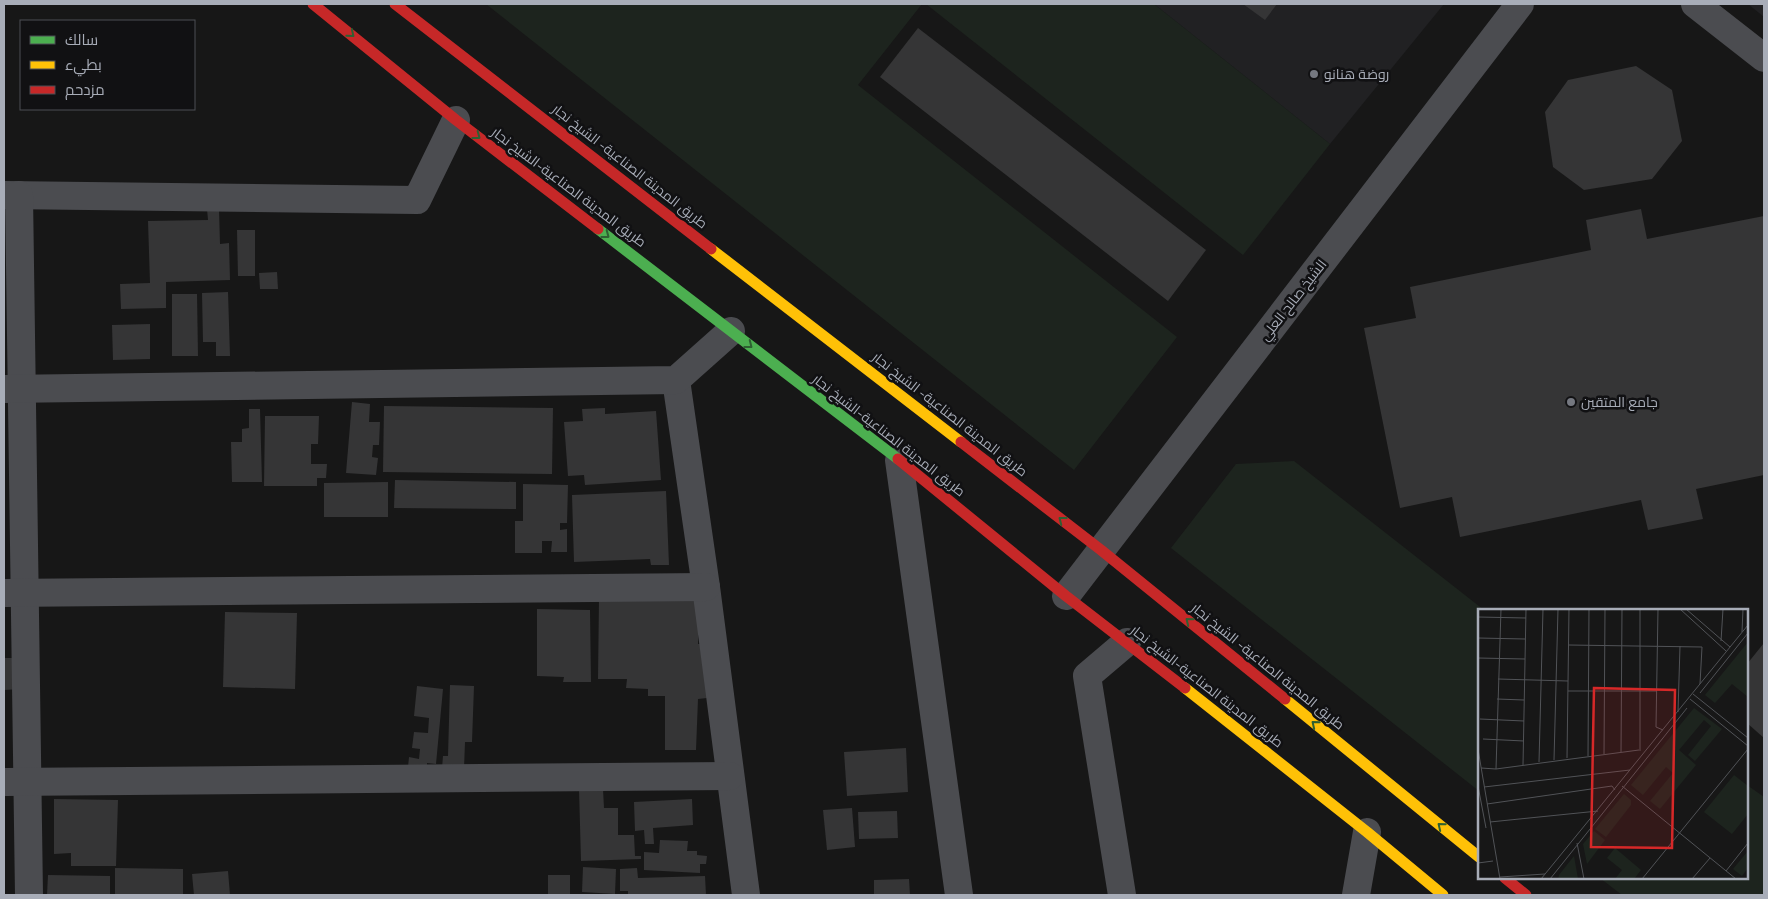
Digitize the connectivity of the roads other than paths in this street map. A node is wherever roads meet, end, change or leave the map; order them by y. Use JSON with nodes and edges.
{"nodes":[{"id":1,"x":313,"y":4,"type":"edge"},
{"id":2,"x":395,"y":4,"type":"edge"},
{"id":3,"x":1520,"y":4,"type":"edge"},
{"id":4,"x":1695,"y":4,"type":"edge"},
{"id":5,"x":1764,"y":58,"type":"edge"},
{"id":6,"x":456,"y":120,"type":"junction"},
{"id":7,"x":12,"y":195,"type":"edge"},
{"id":8,"x":732,"y":331,"type":"junction"},
{"id":9,"x":676,"y":380,"type":"junction"},
{"id":10,"x":13,"y":389,"type":"edge"},
{"id":11,"x":898,"y":460,"type":"junction"},
{"id":12,"x":1101,"y":550,"type":"junction"},
{"id":13,"x":706,"y":587,"type":"junction"},
{"id":14,"x":14,"y":592,"type":"edge"},
{"id":15,"x":1066,"y":596,"type":"junction"},
{"id":16,"x":1126,"y":642,"type":"junction"},
{"id":17,"x":730,"y":776,"type":"junction"},
{"id":18,"x":16,"y":782,"type":"edge"},
{"id":19,"x":1367,"y":832,"type":"junction"},
{"id":20,"x":1478,"y":856,"type":"edge"},
{"id":21,"x":1506,"y":879,"type":"edge"},
{"id":22,"x":29,"y":895,"type":"edge"},
{"id":23,"x":746,"y":895,"type":"edge"},
{"id":24,"x":959,"y":895,"type":"edge"},
{"id":25,"x":1122,"y":895,"type":"edge"},
{"id":26,"x":1356,"y":895,"type":"edge"},
{"id":27,"x":1443,"y":895,"type":"edge"},
{"id":28,"x":1526,"y":895,"type":"edge"}],
"edges":[{"from":1,"to":6,"type":"main road","name":"طريق المدينة الصناعية-الشيخ نجار","one_way":true},
{"from":12,"to":2,"type":"main road","name":"طريق المدينة الصناعية- الشيخ نجار","one_way":true},
{"from":3,"to":12,"type":"street","name":"الشيخ صالح العلي"},
{"from":4,"to":5,"type":"street"},
{"from":6,"to":7,"type":"street"},
{"from":6,"to":8,"type":"main road","name":"طريق المدينة الصناعية-الشيخ نجار","one_way":true},
{"from":7,"to":10,"type":"street"},
{"from":8,"to":9,"type":"street"},
{"from":8,"to":11,"type":"main road","name":"طريق المدينة الصناعية-الشيخ نجار","one_way":true},
{"from":9,"to":10,"type":"street"},
{"from":9,"to":13,"type":"street"},
{"from":10,"to":14,"type":"street"},
{"from":11,"to":15,"type":"main road","name":"طريق المدينة الصناعية-الشيخ نجار"},
{"from":11,"to":24,"type":"street"},
{"from":12,"to":15,"type":"street","name":"الشيخ صالح العلي"},
{"from":20,"to":12,"type":"main road","name":"طريق المدينة الصناعية- الشيخ نجار","one_way":true},
{"from":13,"to":14,"type":"street"},
{"from":13,"to":17,"type":"street"},
{"from":14,"to":18,"type":"street"},
{"from":15,"to":16,"type":"main road","name":"طريق المدينة الصناعية-الشيخ نجار"},
{"from":16,"to":19,"type":"main road","name":"طريق المدينة الصناعية-الشيخ نجار"},
{"from":16,"to":25,"type":"street"},
{"from":17,"to":18,"type":"street"},
{"from":17,"to":23,"type":"street"},
{"from":18,"to":22,"type":"street"},
{"from":19,"to":26,"type":"street"},
{"from":19,"to":27,"type":"main road","name":"طريق المدينة الصناعية-الشيخ نجار"},
{"from":21,"to":28,"type":"main road"}]}
